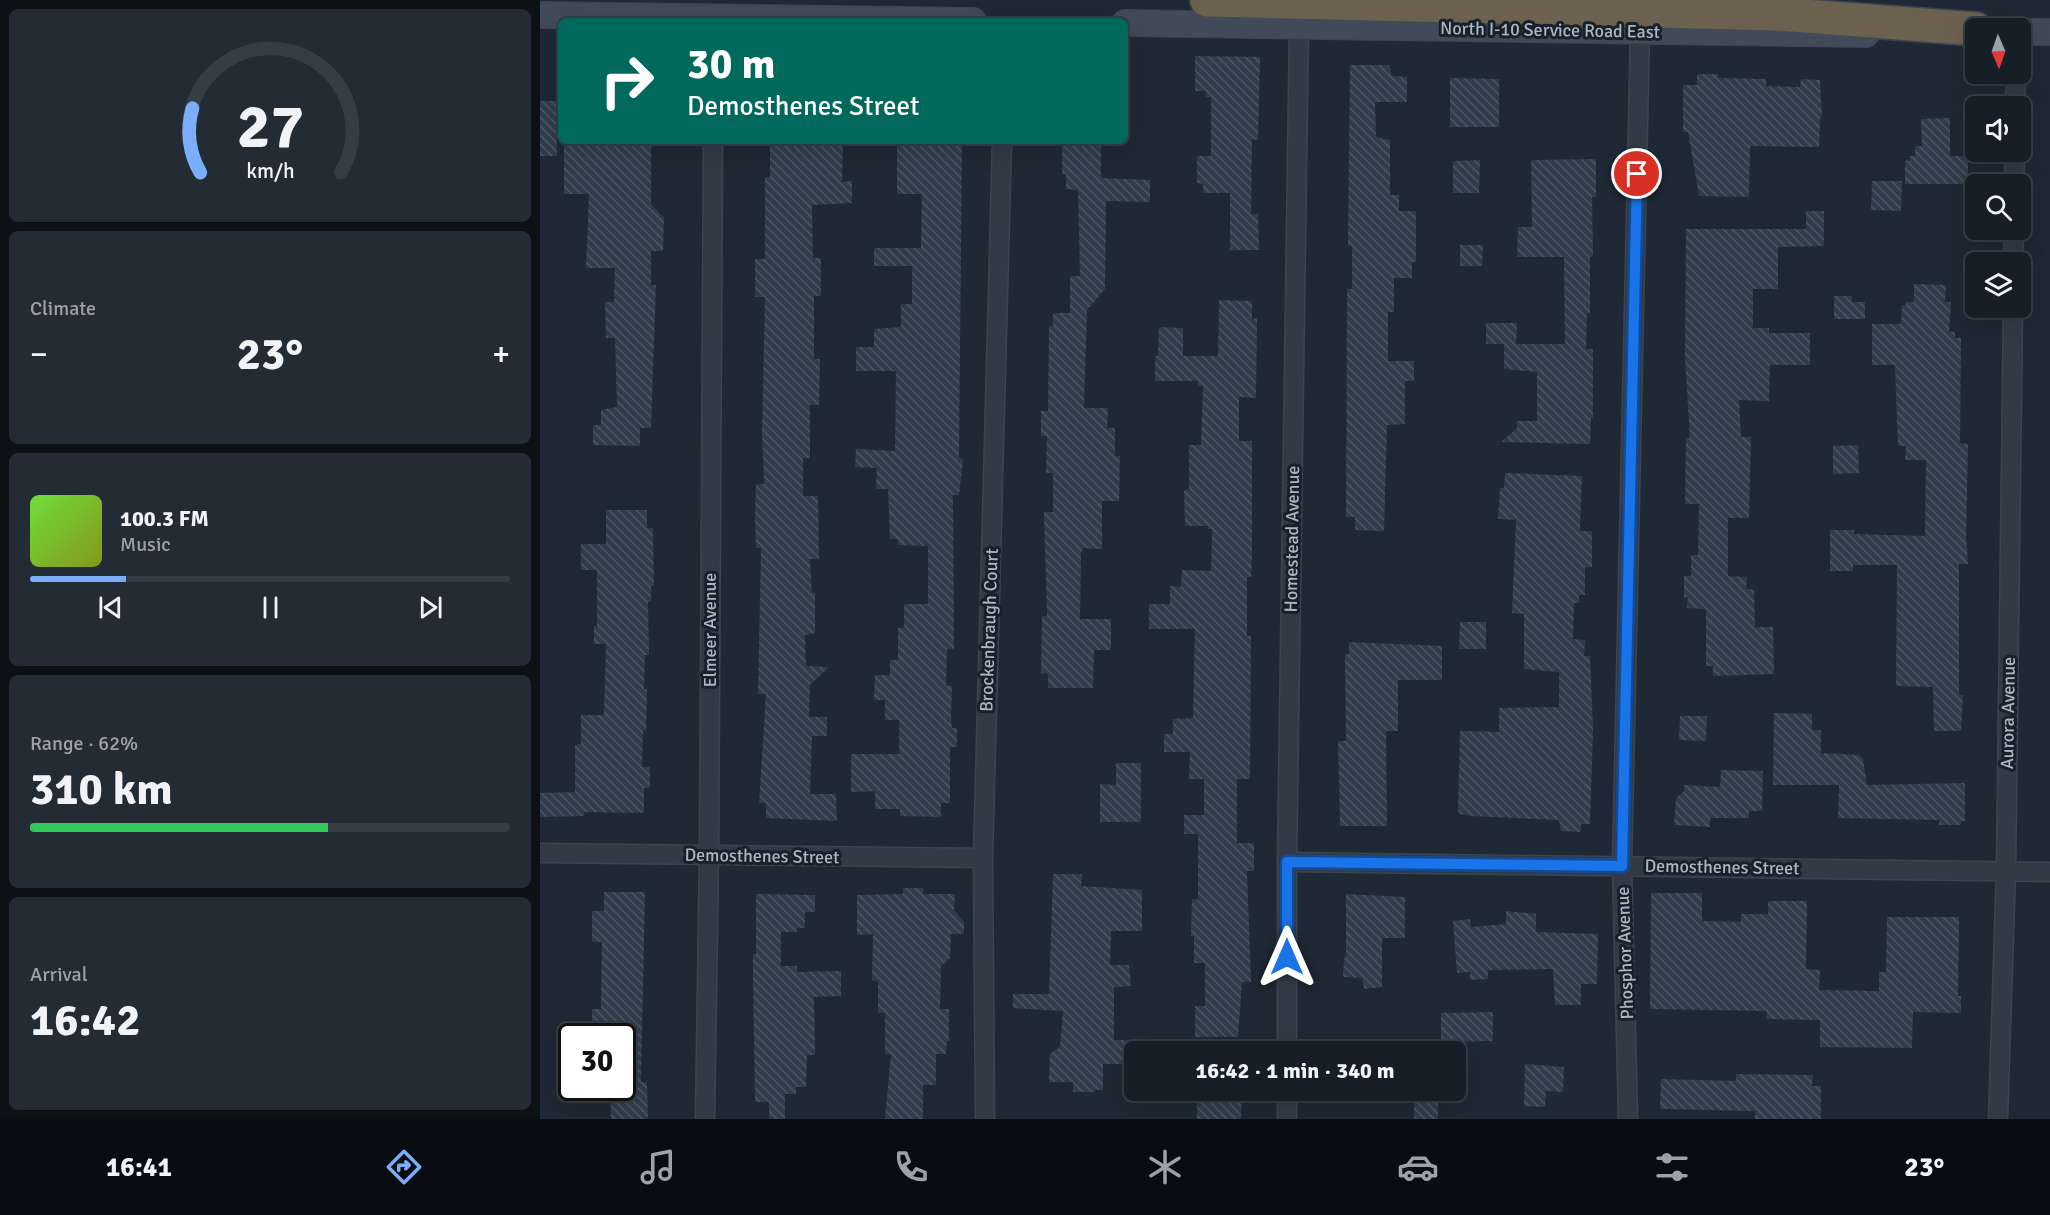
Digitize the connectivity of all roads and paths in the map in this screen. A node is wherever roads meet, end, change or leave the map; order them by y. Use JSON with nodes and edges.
{"nodes":[{"id":1,"x":1207,"y":0,"type":"edge"},
{"id":2,"x":540,"y":15,"type":"edge"},
{"id":3,"x":644,"y":18,"type":"edge"},
{"id":4,"x":1128,"y":23,"type":"edge"},
{"id":5,"x":1299,"y":26,"type":"junction"},
{"id":6,"x":1965,"y":30,"type":"edge"},
{"id":7,"x":1640,"y":31,"type":"junction"},
{"id":8,"x":1965,"y":31,"type":"edge"},
{"id":9,"x":2031,"y":32,"type":"edge"},
{"id":10,"x":2050,"y":32,"type":"edge"},
{"id":11,"x":713,"y":144,"type":"edge"},
{"id":12,"x":1002,"y":144,"type":"edge"},
{"id":13,"x":2013,"y":318,"type":"edge"},
{"id":14,"x":540,"y":853,"type":"edge"},
{"id":15,"x":709,"y":855,"type":"junction"},
{"id":16,"x":983,"y":858,"type":"junction"},
{"id":17,"x":1287,"y":862,"type":"junction"},
{"id":18,"x":1622,"y":866,"type":"junction"},
{"id":19,"x":2006,"y":871,"type":"junction"},
{"id":20,"x":2050,"y":872,"type":"edge"},
{"id":21,"x":1287,"y":1041,"type":"edge"},
{"id":22,"x":1287,"y":1101,"type":"edge"},
{"id":23,"x":705,"y":1119,"type":"edge"},
{"id":24,"x":985,"y":1119,"type":"edge"},
{"id":25,"x":1287,"y":1119,"type":"edge"},
{"id":26,"x":1628,"y":1119,"type":"edge"},
{"id":27,"x":1998,"y":1119,"type":"edge"}],
"edges":[{"from":1,"to":6,"type":"highway"},
{"from":2,"to":3,"type":"street"},
{"from":4,"to":5,"type":"street","name":"North I-10 Service Road East"},
{"from":5,"to":7,"type":"street","name":"North I-10 Service Road East"},
{"from":5,"to":17,"type":"street","name":"Homestead Avenue"},
{"from":7,"to":8,"type":"street","name":"North I-10 Service Road East"},
{"from":7,"to":18,"type":"street","name":"Phosphor Avenue"},
{"from":9,"to":10,"type":"street"},
{"from":11,"to":15,"type":"street","name":"Elmeer Avenue"},
{"from":12,"to":16,"type":"street","name":"Brockenbraugh Court"},
{"from":13,"to":19,"type":"street","name":"Aurora Avenue"},
{"from":14,"to":15,"type":"street","name":"Demosthenes Street"},
{"from":15,"to":16,"type":"street","name":"Demosthenes Street"},
{"from":15,"to":23,"type":"street","name":"Elmeer Avenue"},
{"from":16,"to":24,"type":"street","name":"Brockenbraugh Court"},
{"from":17,"to":18,"type":"street","name":"Demosthenes Street"},
{"from":17,"to":21,"type":"street","name":"Homestead Avenue"},
{"from":18,"to":19,"type":"street","name":"Demosthenes Street"},
{"from":18,"to":26,"type":"street","name":"Phosphor Avenue"},
{"from":19,"to":20,"type":"street","name":"Demosthenes Street"},
{"from":19,"to":27,"type":"street","name":"Aurora Avenue"},
{"from":22,"to":25,"type":"street"}]}
